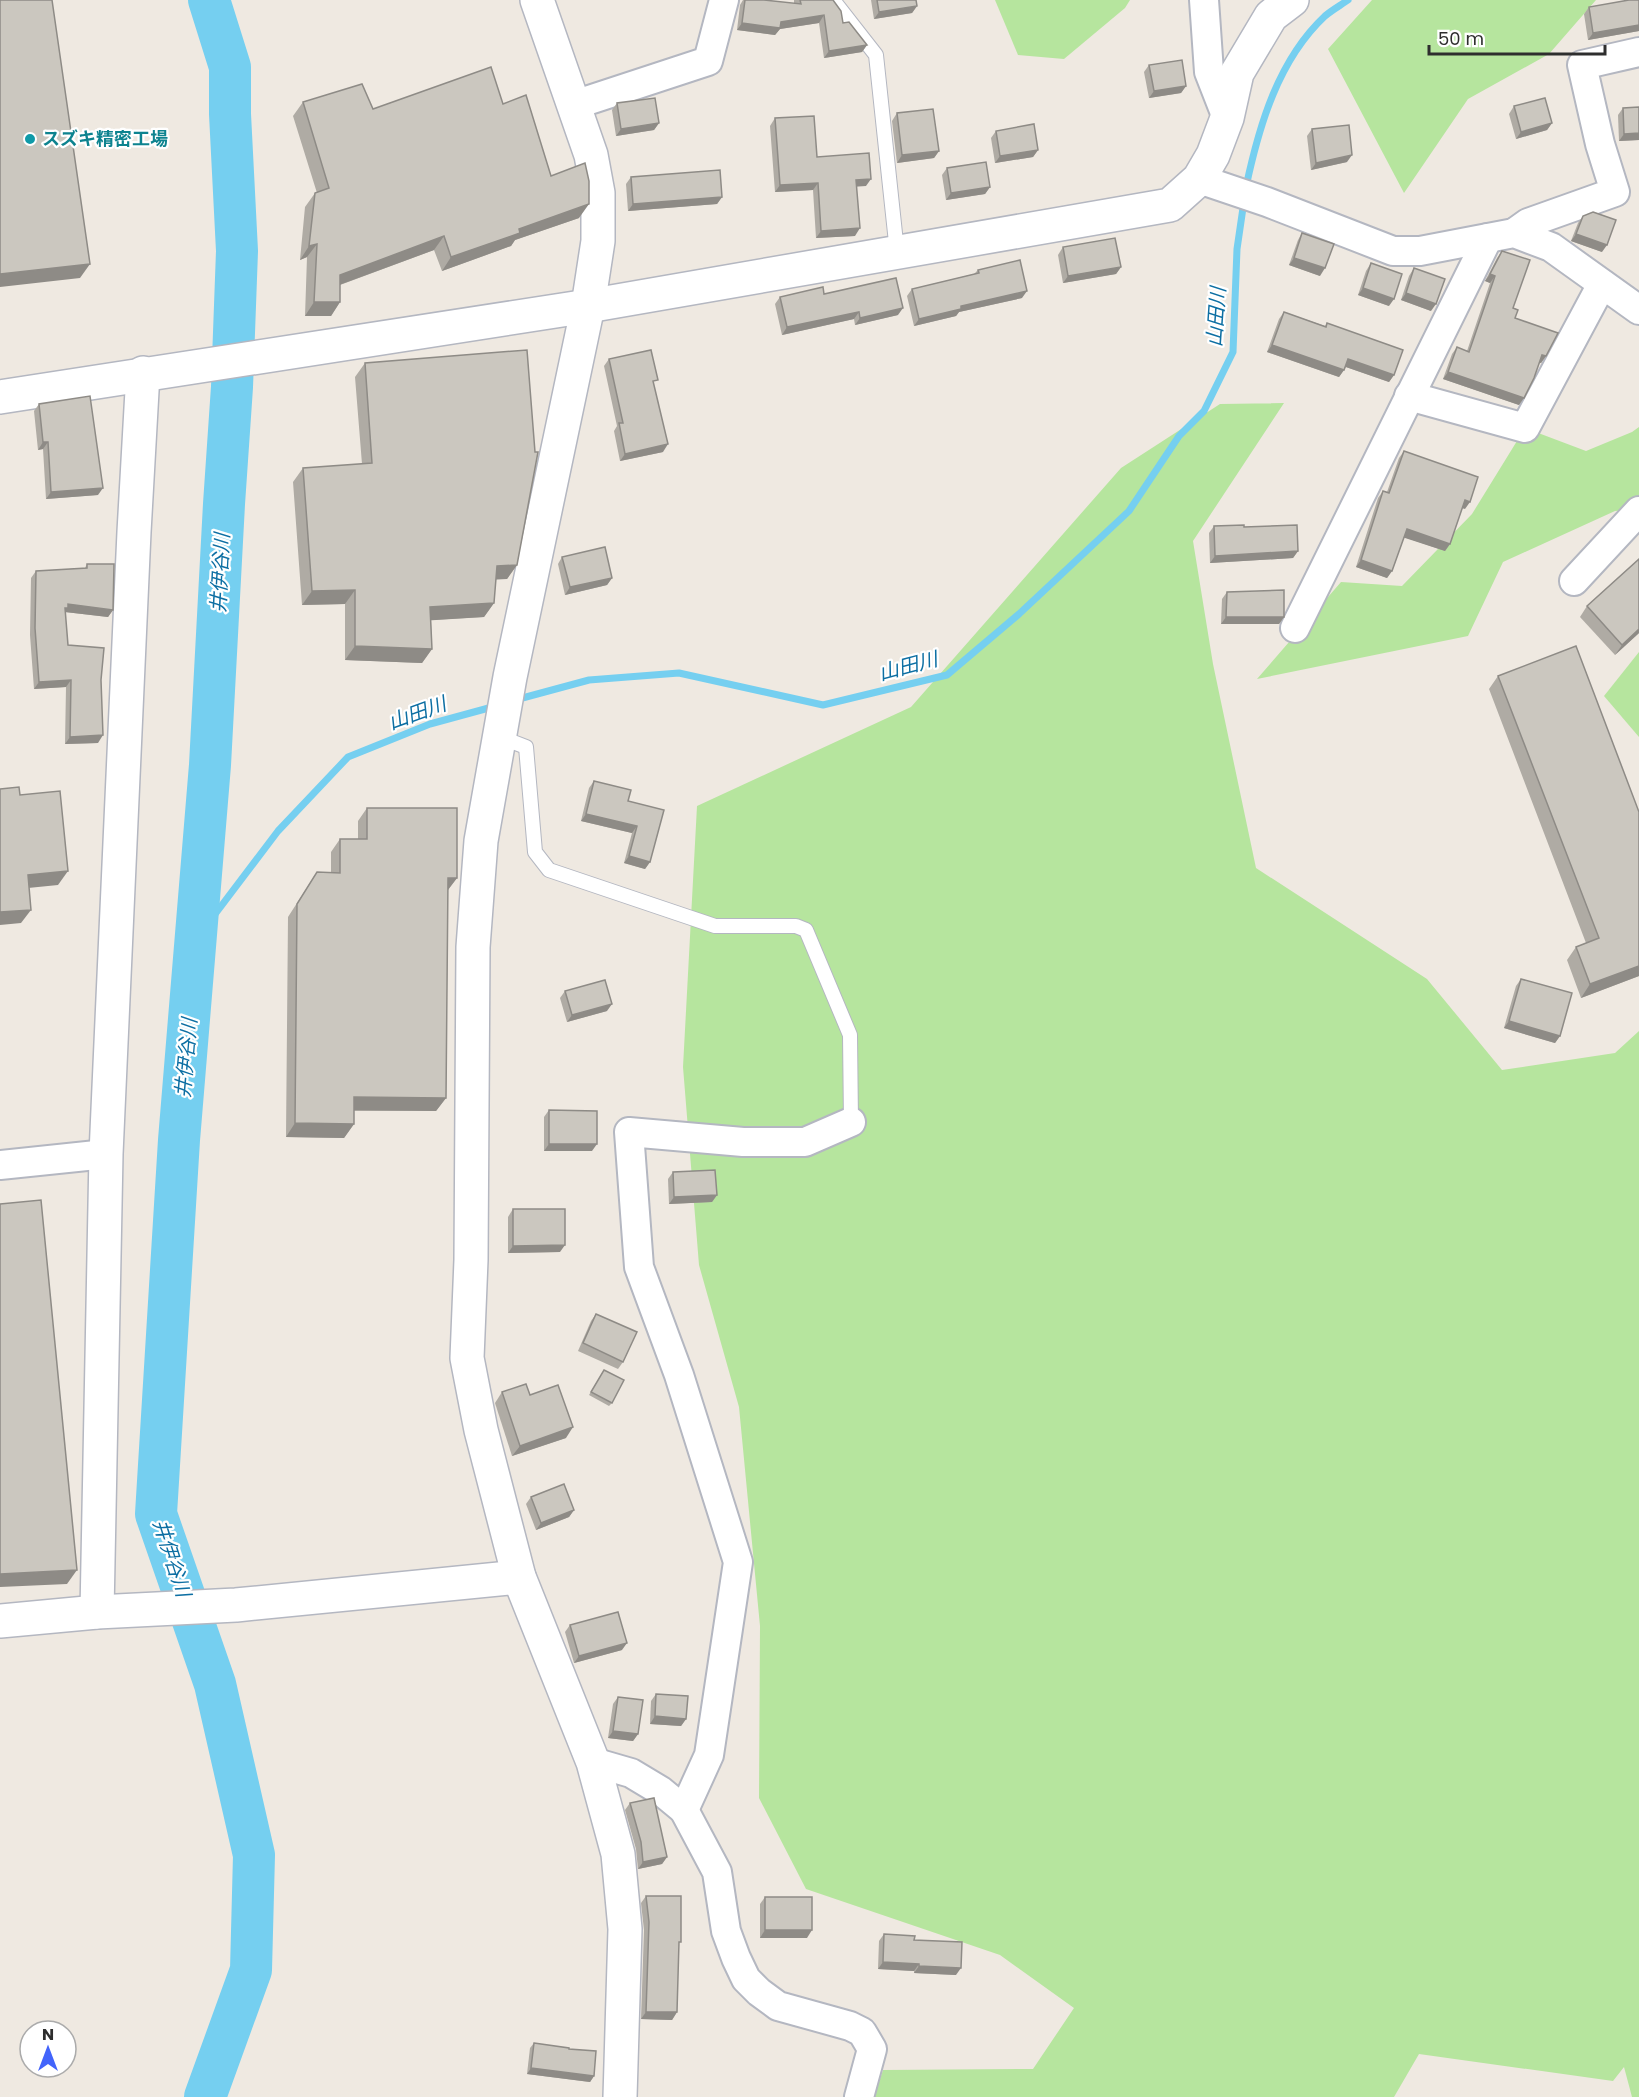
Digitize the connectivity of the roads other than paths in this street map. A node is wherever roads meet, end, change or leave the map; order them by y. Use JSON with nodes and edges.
{"nodes":[{"id":1,"x":537,"y":0,"type":"edge"},
{"id":2,"x":724,"y":0,"type":"edge"},
{"id":3,"x":833,"y":0,"type":"edge"},
{"id":4,"x":1204,"y":0,"type":"edge"},
{"id":5,"x":1292,"y":0,"type":"edge"},
{"id":6,"x":1639,"y":52,"type":"edge"},
{"id":7,"x":574,"y":105,"type":"junction"},
{"id":8,"x":1227,"y":118,"type":"junction"},
{"id":9,"x":1208,"y":182,"type":"junction"},
{"id":10,"x":1501,"y":235,"type":"junction"},
{"id":11,"x":897,"y":254,"type":"junction"},
{"id":12,"x":1602,"y":284,"type":"junction"},
{"id":13,"x":588,"y":306,"type":"junction"},
{"id":14,"x":1639,"y":310,"type":"edge"},
{"id":15,"x":143,"y":373,"type":"junction"},
{"id":16,"x":1409,"y":396,"type":"junction"},
{"id":17,"x":0,"y":397,"type":"edge"},
{"id":18,"x":1639,"y":511,"type":"edge"},
{"id":19,"x":1574,"y":581,"type":"dead end"},
{"id":20,"x":1295,"y":628,"type":"dead end"},
{"id":21,"x":502,"y":730,"type":"junction"},
{"id":22,"x":851,"y":1122,"type":"joint"},
{"id":23,"x":106,"y":1154,"type":"junction"},
{"id":24,"x":0,"y":1165,"type":"edge"},
{"id":25,"x":519,"y":1577,"type":"junction"},
{"id":26,"x":108,"y":1611,"type":"junction"},
{"id":27,"x":0,"y":1621,"type":"edge"},
{"id":28,"x":593,"y":1762,"type":"junction"},
{"id":29,"x":684,"y":1810,"type":"junction"},
{"id":30,"x":620,"y":2097,"type":"edge"},
{"id":31,"x":859,"y":2097,"type":"edge"}],
"edges":[{"from":1,"to":7,"type":"street"},
{"from":2,"to":7,"type":"street"},
{"from":3,"to":11,"type":"lane"},
{"from":4,"to":8,"type":"street"},
{"from":5,"to":8,"type":"street"},
{"from":6,"to":10,"type":"street"},
{"from":7,"to":13,"type":"street"},
{"from":8,"to":9,"type":"street"},
{"from":9,"to":10,"type":"street"},
{"from":9,"to":11,"type":"street"},
{"from":10,"to":12,"type":"street"},
{"from":10,"to":16,"type":"street"},
{"from":11,"to":13,"type":"street"},
{"from":12,"to":14,"type":"street"},
{"from":12,"to":16,"type":"street"},
{"from":13,"to":15,"type":"street"},
{"from":13,"to":21,"type":"street"},
{"from":15,"to":17,"type":"street"},
{"from":15,"to":23,"type":"street"},
{"from":16,"to":20,"type":"street"},
{"from":18,"to":19,"type":"street"},
{"from":21,"to":22,"type":"lane"},
{"from":21,"to":25,"type":"street"},
{"from":22,"to":29,"type":"street"},
{"from":23,"to":24,"type":"street"},
{"from":23,"to":26,"type":"street"},
{"from":25,"to":26,"type":"street"},
{"from":25,"to":28,"type":"street"},
{"from":26,"to":27,"type":"street"},
{"from":28,"to":29,"type":"street"},
{"from":28,"to":30,"type":"street"},
{"from":29,"to":31,"type":"street"}]}
